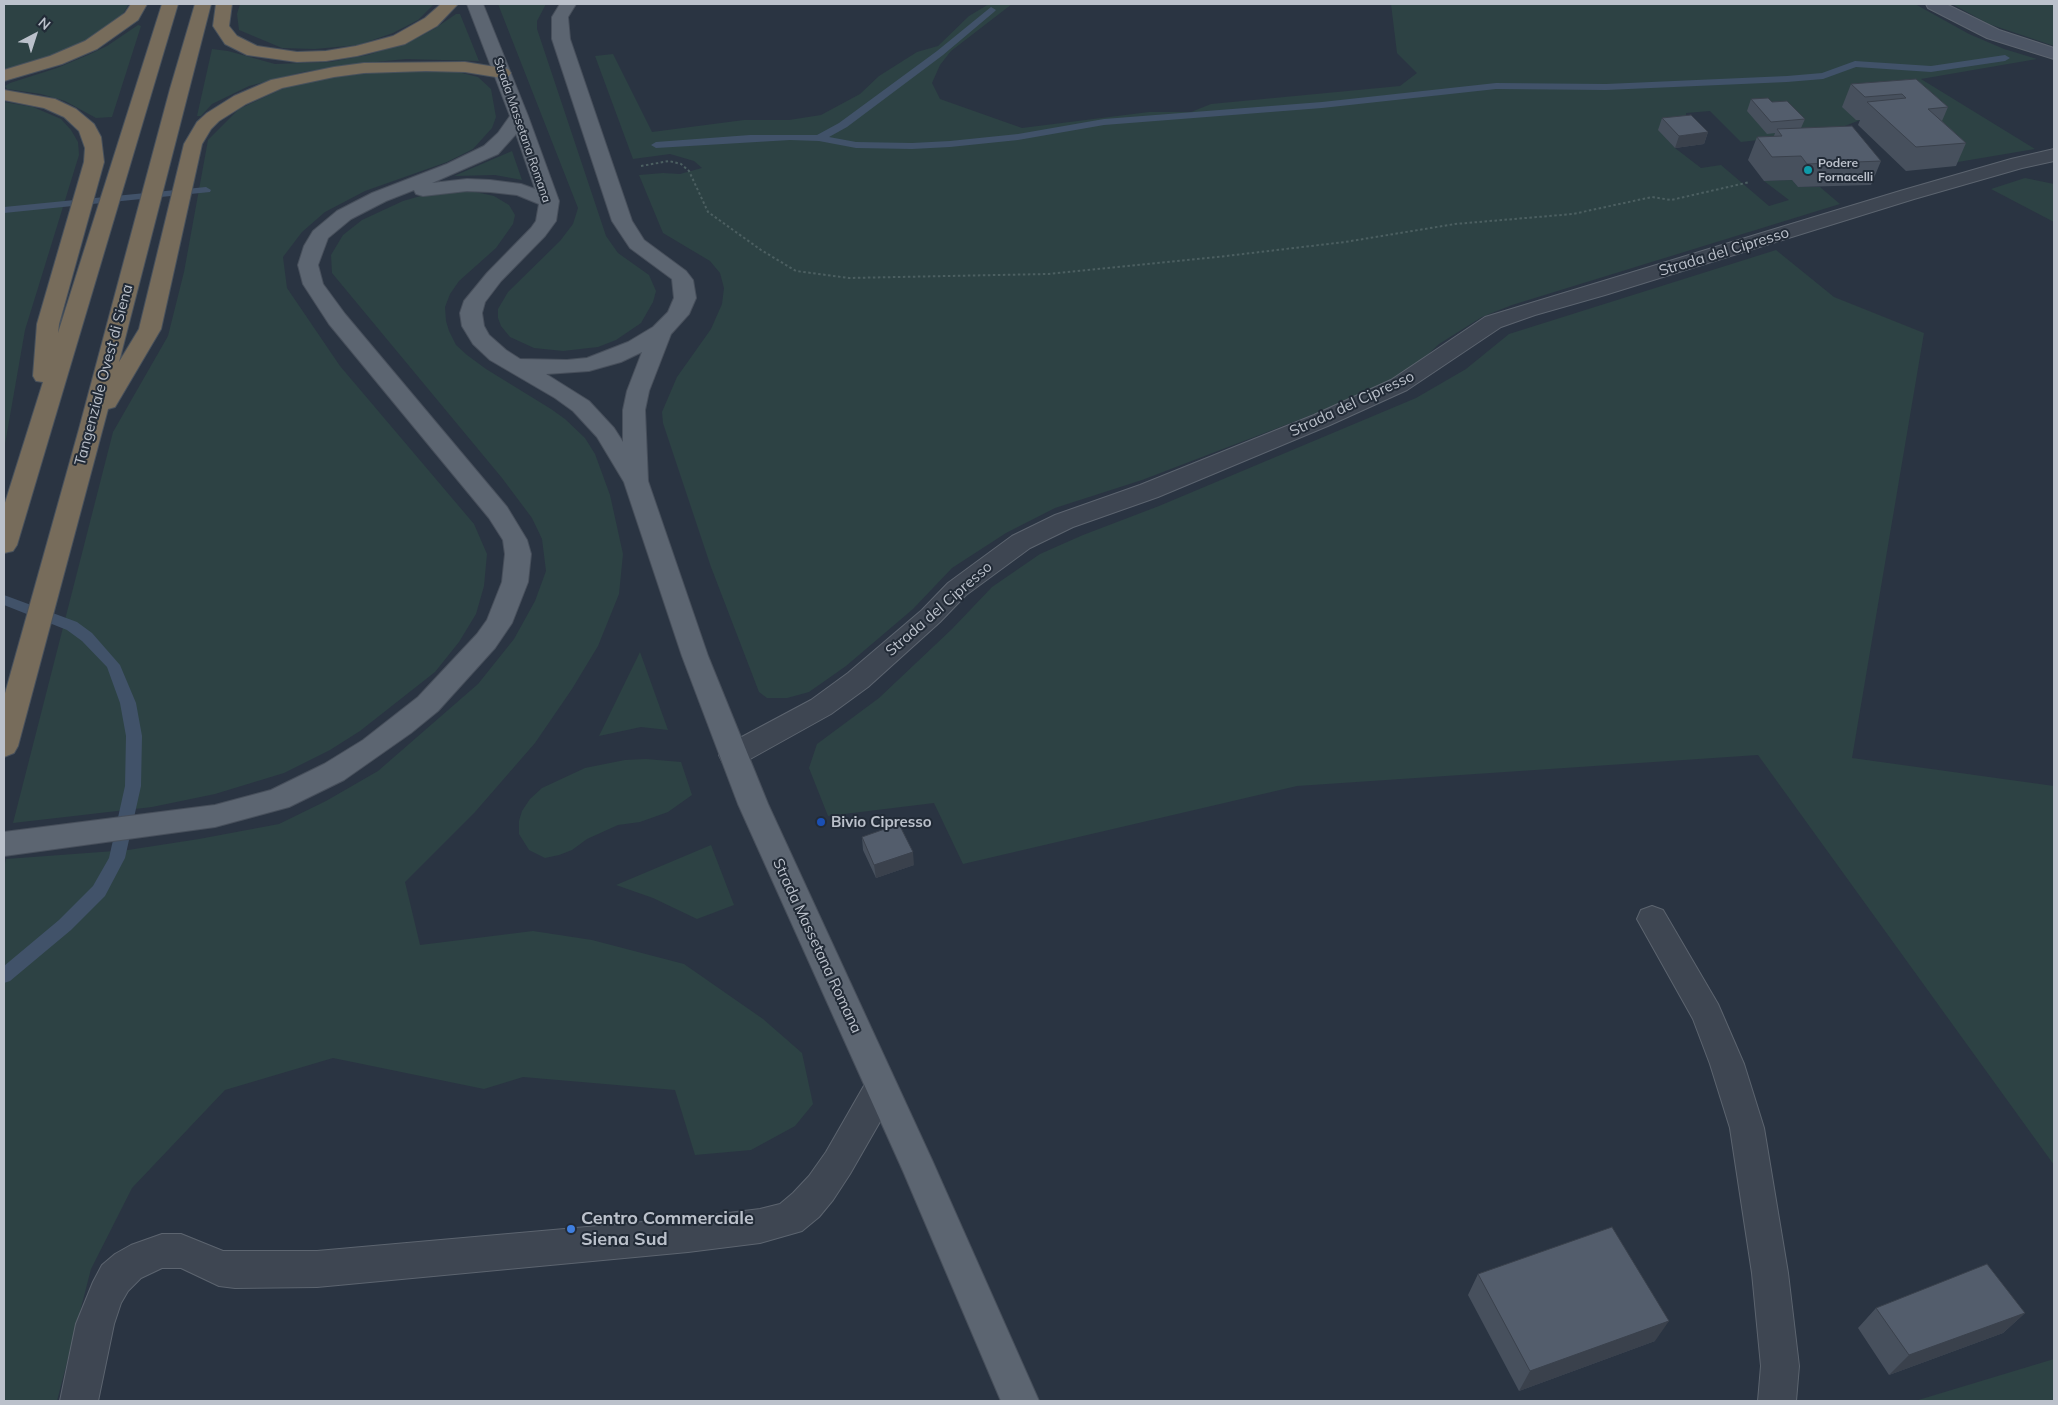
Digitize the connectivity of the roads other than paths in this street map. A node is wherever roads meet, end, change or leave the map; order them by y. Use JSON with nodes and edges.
{"nodes":[{"id":1,"x":139,"y":4,"type":"edge"},
{"id":2,"x":170,"y":4,"type":"edge"},
{"id":3,"x":203,"y":4,"type":"edge"},
{"id":4,"x":224,"y":4,"type":"edge"},
{"id":5,"x":450,"y":4,"type":"edge"},
{"id":6,"x":475,"y":4,"type":"edge"},
{"id":7,"x":568,"y":4,"type":"edge"},
{"id":8,"x":1934,"y":4,"type":"edge"},
{"id":9,"x":2054,"y":54,"type":"edge"},
{"id":10,"x":502,"y":73,"type":"junction"},
{"id":11,"x":4,"y":76,"type":"edge"},
{"id":12,"x":4,"y":95,"type":"edge"},
{"id":13,"x":519,"y":116,"type":"junction"},
{"id":14,"x":2054,"y":155,"type":"edge"},
{"id":15,"x":379,"y":197,"type":"junction"},
{"id":16,"x":549,"y":201,"type":"junction"},
{"id":17,"x":662,"y":332,"type":"junction"},
{"id":18,"x":513,"y":363,"type":"junction"},
{"id":19,"x":91,"y":429,"type":"junction"},
{"id":20,"x":40,"y":430,"type":"junction"},
{"id":21,"x":636,"y":482,"type":"junction"},
{"id":22,"x":4,"y":545,"type":"edge"},
{"id":23,"x":4,"y":746,"type":"edge"},
{"id":24,"x":733,"y":755,"type":"junction"},
{"id":25,"x":11,"y":843,"type":"edge"},
{"id":26,"x":1652,"y":919,"type":"dead end"},
{"id":27,"x":882,"y":1088,"type":"junction"},
{"id":28,"x":79,"y":1401,"type":"edge"},
{"id":29,"x":1020,"y":1401,"type":"edge"},
{"id":30,"x":1777,"y":1401,"type":"edge"}],
"edges":[{"from":1,"to":11,"type":"highway"},
{"from":2,"to":20,"type":"highway"},
{"from":3,"to":19,"type":"highway","name":"Tangenziale Ovest di Siena"},
{"from":4,"to":5,"type":"highway"},
{"from":6,"to":10,"type":"main road","name":"Strada Massetana Romana"},
{"from":7,"to":17,"type":"main road","name":"Strada Massetana Romana"},
{"from":8,"to":9,"type":"street"},
{"from":10,"to":13,"type":"main road","name":"Strada Massetana Romana"},
{"from":10,"to":19,"type":"highway"},
{"from":12,"to":20,"type":"highway"},
{"from":13,"to":15,"type":"main road"},
{"from":13,"to":16,"type":"main road","name":"Strada Massetana Romana"},
{"from":14,"to":24,"type":"street","name":"Strada del Cipresso"},
{"from":15,"to":16,"type":"main road"},
{"from":15,"to":25,"type":"main road"},
{"from":16,"to":18,"type":"main road","name":"Strada Massetana Romana"},
{"from":17,"to":18,"type":"main road","name":"Strada Massetana Romana"},
{"from":17,"to":21,"type":"main road","name":"Strada Massetana Romana"},
{"from":18,"to":21,"type":"main road","name":"Strada Massetana Romana"},
{"from":19,"to":23,"type":"highway","name":"Tangenziale Ovest di Siena"},
{"from":20,"to":22,"type":"highway"},
{"from":21,"to":24,"type":"main road","name":"Strada Massetana Romana"},
{"from":24,"to":27,"type":"main road","name":"Strada Massetana Romana"},
{"from":26,"to":30,"type":"street"},
{"from":27,"to":28,"type":"street"},
{"from":27,"to":29,"type":"main road","name":"Strada Massetana Romana"}]}
